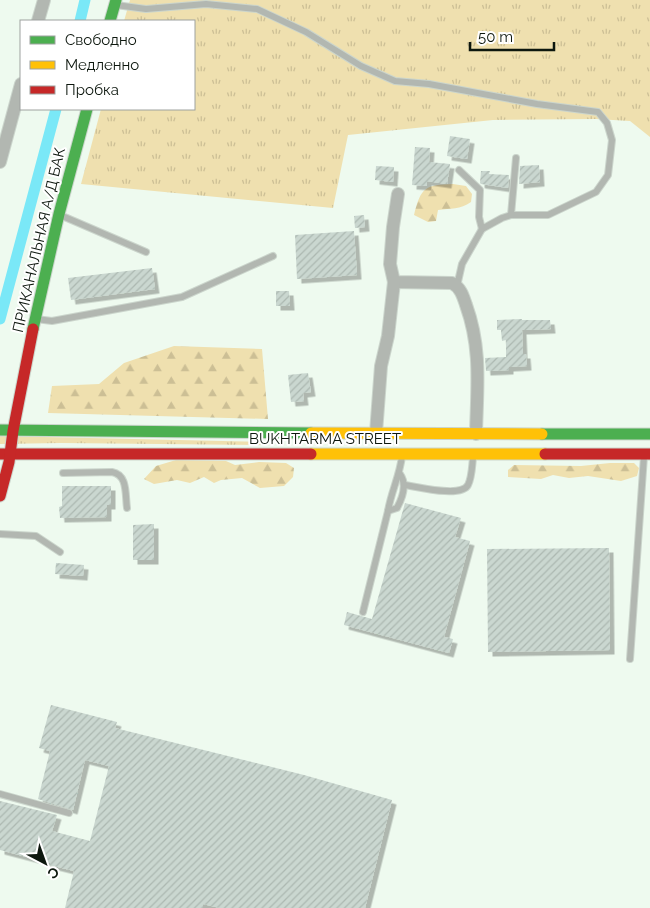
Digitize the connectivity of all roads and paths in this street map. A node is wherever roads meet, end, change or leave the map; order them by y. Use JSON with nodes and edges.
{"nodes":[{"id":1,"x":44,"y":0,"type":"edge"},
{"id":2,"x":115,"y":2,"type":"edge"},
{"id":3,"x":38,"y":20,"type":"edge"},
{"id":4,"x":110,"y":20,"type":"edge"},
{"id":5,"x":20,"y":88,"type":"edge"},
{"id":6,"x":87,"y":110,"type":"edge"},
{"id":7,"x":516,"y":158,"type":"dead end"},
{"id":8,"x":0,"y":162,"type":"edge"},
{"id":9,"x":459,"y":170,"type":"dead end"},
{"id":10,"x":398,"y":194,"type":"dead end"},
{"id":11,"x":59,"y":214,"type":"junction"},
{"id":12,"x":511,"y":215,"type":"junction"},
{"id":13,"x":482,"y":229,"type":"junction"},
{"id":14,"x":146,"y":252,"type":"dead end"},
{"id":15,"x":273,"y":256,"type":"dead end"},
{"id":16,"x":394,"y":282,"type":"junction"},
{"id":17,"x":457,"y":286,"type":"junction"},
{"id":18,"x":35,"y":318,"type":"junction"},
{"id":19,"x":0,"y":430,"type":"edge"},
{"id":20,"x":13,"y":431,"type":"junction"},
{"id":21,"x":281,"y":433,"type":"junction"},
{"id":22,"x":376,"y":433,"type":"junction"},
{"id":23,"x":476,"y":434,"type":"junction"},
{"id":24,"x":580,"y":434,"type":"junction"},
{"id":25,"x":650,"y":434,"type":"edge"},
{"id":26,"x":280,"y":454,"type":"junction"},
{"id":27,"x":403,"y":454,"type":"junction"},
{"id":28,"x":473,"y":454,"type":"junction"},
{"id":29,"x":579,"y":454,"type":"junction"},
{"id":30,"x":647,"y":454,"type":"edge"},
{"id":31,"x":5,"y":455,"type":"edge"},
{"id":32,"x":91,"y":463,"type":"junction"},
{"id":33,"x":63,"y":473,"type":"dead end"},
{"id":34,"x":400,"y":474,"type":"junction"},
{"id":35,"x":405,"y":484,"type":"junction"},
{"id":36,"x":0,"y":496,"type":"edge"},
{"id":37,"x":127,"y":508,"type":"dead end"},
{"id":38,"x":388,"y":511,"type":"junction"},
{"id":39,"x":0,"y":534,"type":"edge"},
{"id":40,"x":60,"y":552,"type":"dead end"},
{"id":41,"x":362,"y":612,"type":"dead end"},
{"id":42,"x":630,"y":659,"type":"dead end"},
{"id":43,"x":0,"y":794,"type":"edge"},
{"id":44,"x":69,"y":814,"type":"dead end"}],
"edges":[{"from":1,"to":3,"type":"street"},
{"from":2,"to":4,"type":"main road"},
{"from":2,"to":12,"type":"lane"},
{"from":5,"to":8,"type":"street"},
{"from":6,"to":11,"type":"main road","name":"ПРИКАНАЛЬНАЯ А/Д БАК"},
{"from":7,"to":12,"type":"lane"},
{"from":9,"to":13,"type":"lane"},
{"from":10,"to":16,"type":"street"},
{"from":11,"to":14,"type":"lane"},
{"from":11,"to":18,"type":"main road","name":"ПРИКАНАЛЬНАЯ А/Д БАК"},
{"from":12,"to":13,"type":"lane"},
{"from":13,"to":17,"type":"lane"},
{"from":15,"to":18,"type":"lane"},
{"from":16,"to":17,"type":"street"},
{"from":16,"to":22,"type":"street"},
{"from":17,"to":23,"type":"street"},
{"from":18,"to":20,"type":"main road","name":"ПРИКАНАЛЬНАЯ А/Д БАК"},
{"from":19,"to":20,"type":"main road","name":"BUKHTARMA STREET"},
{"from":20,"to":21,"type":"main road","name":"BUKHTARMA STREET"},
{"from":20,"to":31,"type":"main road","name":"ПРИКАНАЛЬНАЯ А/Д БАК"},
{"from":21,"to":22,"type":"main road","name":"BUKHTARMA STREET"},
{"from":21,"to":26,"type":"main road"},
{"from":22,"to":23,"type":"main road","name":"BUKHTARMA STREET"},
{"from":23,"to":24,"type":"main road","name":"BUKHTARMA STREET"},
{"from":24,"to":25,"type":"main road","name":"BUKHTARMA STREET"},
{"from":24,"to":29,"type":"main road"},
{"from":26,"to":27,"type":"main road","name":"BUKHTARMA STREET"},
{"from":26,"to":32,"type":"main road","name":"BUKHTARMA STREET"},
{"from":27,"to":28,"type":"main road","name":"BUKHTARMA STREET"},
{"from":27,"to":34,"type":"lane"},
{"from":28,"to":29,"type":"main road","name":"BUKHTARMA STREET"},
{"from":28,"to":35,"type":"lane"},
{"from":29,"to":30,"type":"main road","name":"BUKHTARMA STREET"},
{"from":30,"to":42,"type":"lane"},
{"from":31,"to":32,"type":"main road","name":"BUKHTARMA STREET"},
{"from":31,"to":36,"type":"main road","name":"ПРИКАНАЛЬНАЯ А/Д БАК"},
{"from":32,"to":33,"type":"lane"},
{"from":32,"to":37,"type":"lane"},
{"from":34,"to":35,"type":"lane"},
{"from":34,"to":38,"type":"lane"},
{"from":35,"to":38,"type":"lane"},
{"from":38,"to":41,"type":"lane"},
{"from":39,"to":40,"type":"lane"},
{"from":43,"to":44,"type":"lane"}]}
